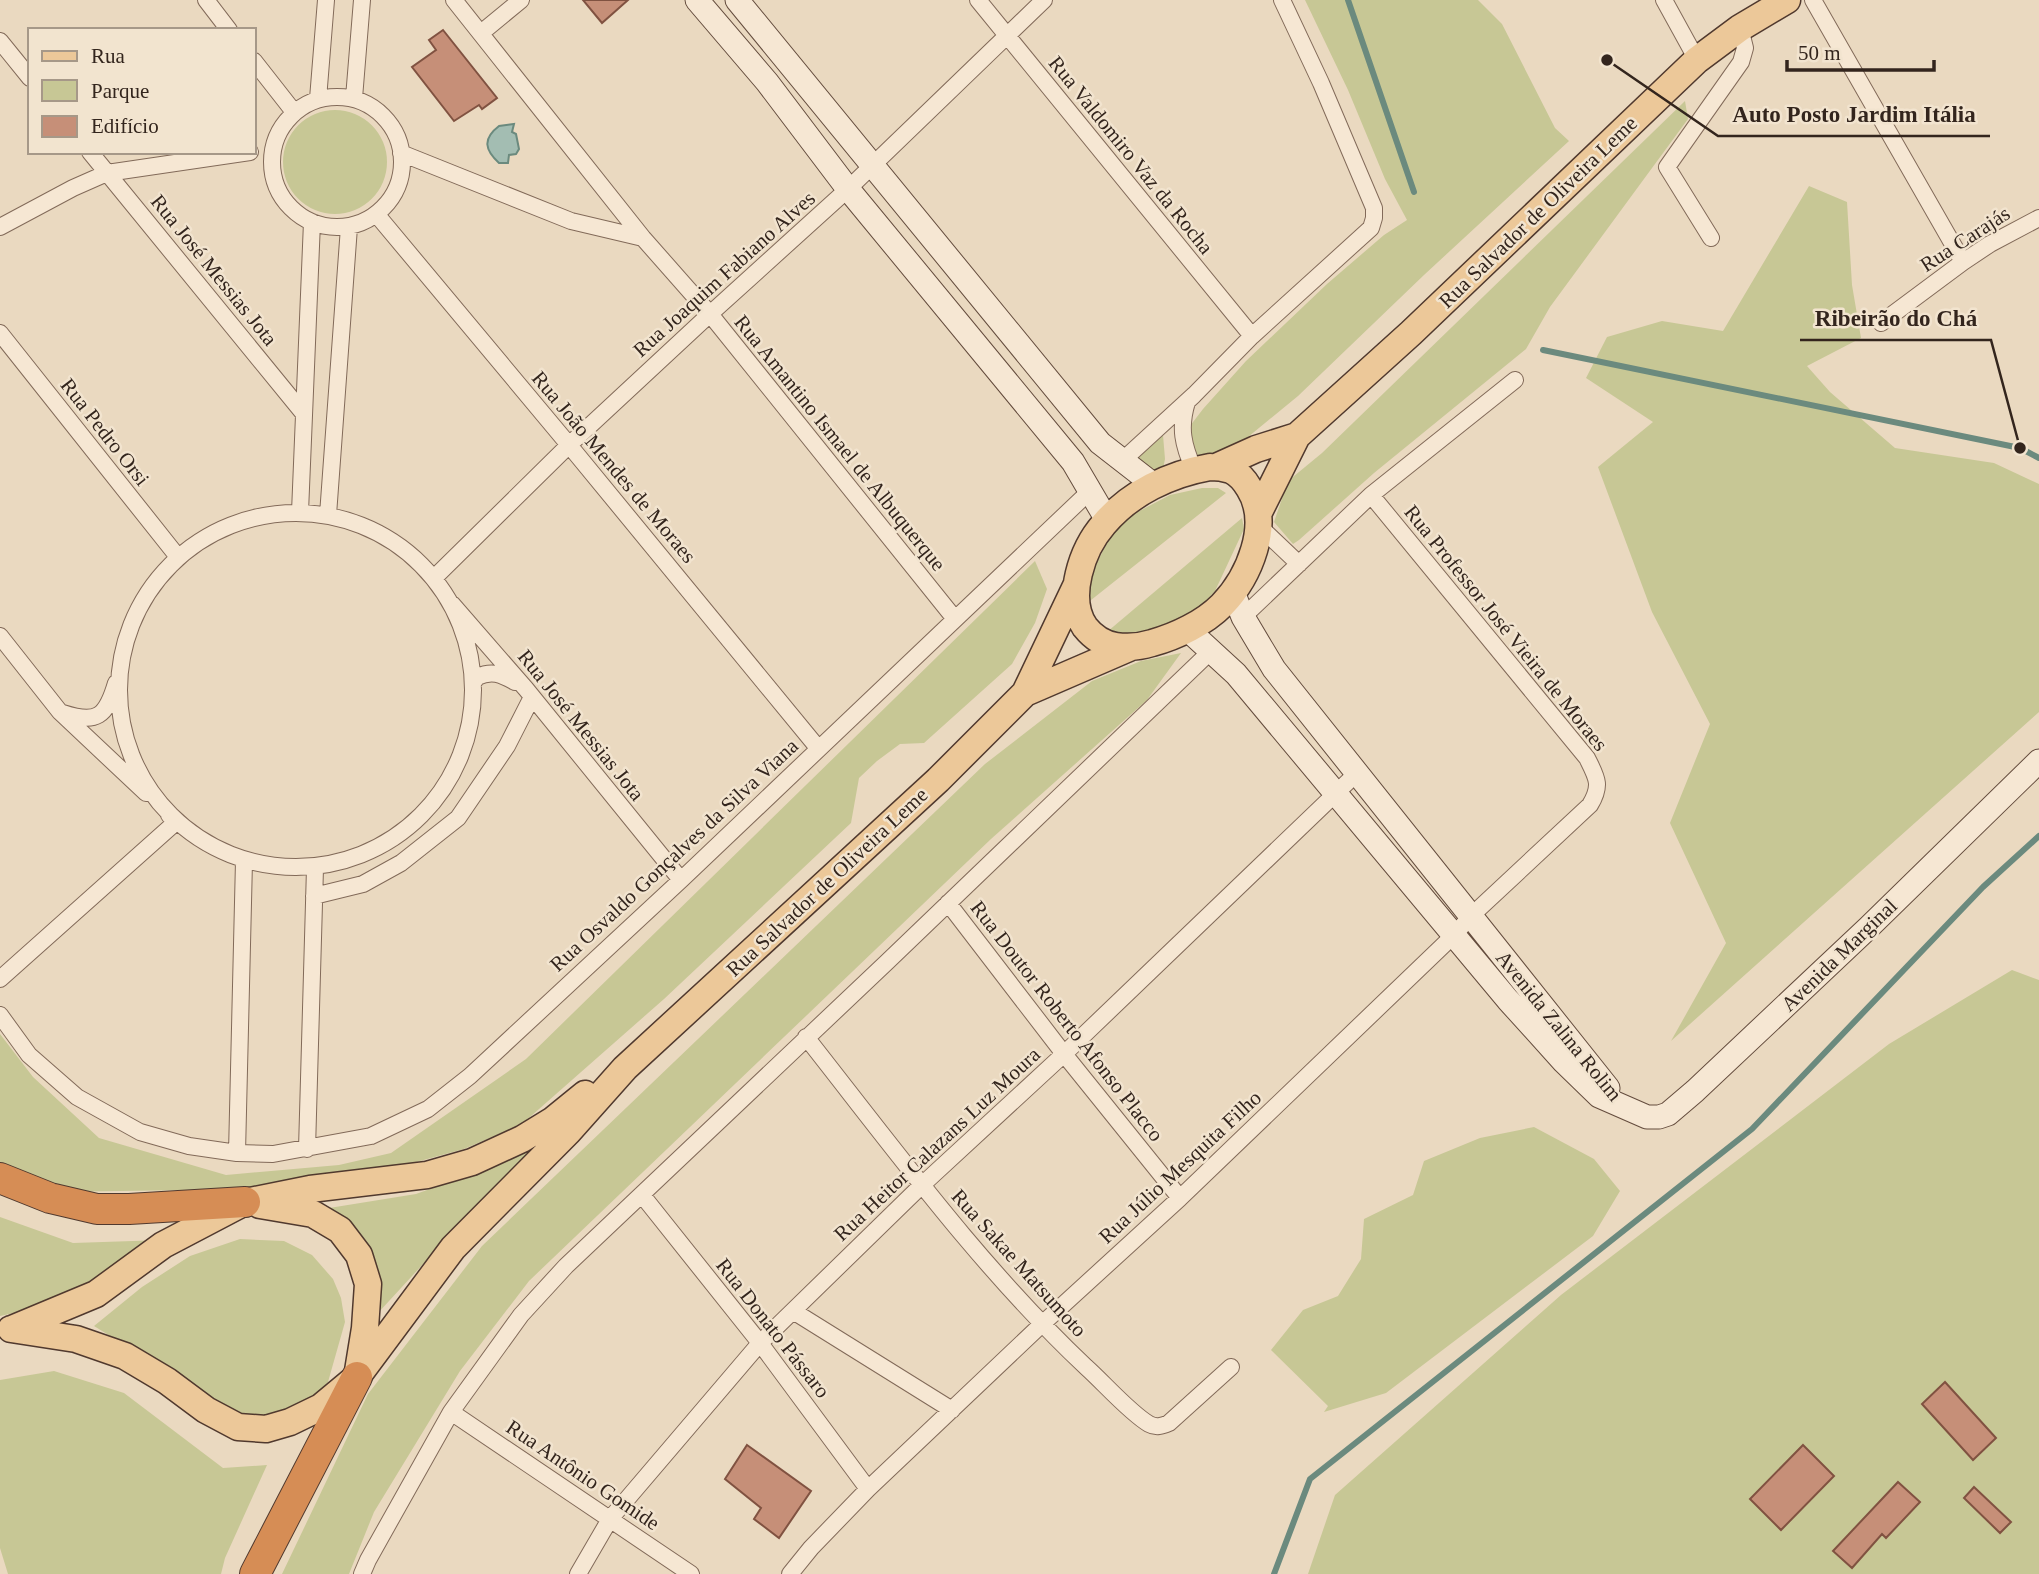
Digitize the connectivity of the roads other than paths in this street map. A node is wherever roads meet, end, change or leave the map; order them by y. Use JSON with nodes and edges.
{"nodes":[{"id":1,"x":206,"y":0,"type":"edge"},
{"id":2,"x":327,"y":0,"type":"edge"},
{"id":3,"x":362,"y":0,"type":"edge"},
{"id":4,"x":454,"y":0,"type":"edge"},
{"id":5,"x":521,"y":0,"type":"edge"},
{"id":6,"x":698,"y":0,"type":"edge"},
{"id":7,"x":737,"y":0,"type":"edge"},
{"id":8,"x":978,"y":0,"type":"edge"},
{"id":9,"x":1044,"y":0,"type":"edge"},
{"id":10,"x":1282,"y":0,"type":"edge"},
{"id":11,"x":1664,"y":0,"type":"edge"},
{"id":12,"x":1787,"y":0,"type":"edge"},
{"id":13,"x":1814,"y":0,"type":"edge"},
{"id":14,"x":227,"y":28,"type":"edge"},
{"id":15,"x":1740,"y":28,"type":"junction"},
{"id":16,"x":481,"y":33,"type":"junction"},
{"id":17,"x":1007,"y":36,"type":"junction"},
{"id":18,"x":0,"y":41,"type":"edge"},
{"id":19,"x":1697,"y":60,"type":"junction"},
{"id":20,"x":256,"y":64,"type":"edge"},
{"id":21,"x":28,"y":76,"type":"edge"},
{"id":22,"x":354,"y":98,"type":"junction"},
{"id":23,"x":318,"y":99,"type":"junction"},
{"id":24,"x":294,"y":112,"type":"junction"},
{"id":25,"x":271,"y":149,"type":"junction"},
{"id":26,"x":256,"y":151,"type":"edge"},
{"id":27,"x":401,"y":153,"type":"junction"},
{"id":28,"x":92,"y":154,"type":"edge"},
{"id":29,"x":238,"y":154,"type":"edge"},
{"id":30,"x":873,"y":164,"type":"junction"},
{"id":31,"x":107,"y":173,"type":"junction"},
{"id":32,"x":848,"y":189,"type":"junction"},
{"id":33,"x":377,"y":215,"type":"junction"},
{"id":34,"x":2039,"y":218,"type":"edge"},
{"id":35,"x":312,"y":222,"type":"junction"},
{"id":36,"x":0,"y":227,"type":"edge"},
{"id":37,"x":349,"y":227,"type":"junction"},
{"id":38,"x":643,"y":238,"type":"junction"},
{"id":39,"x":1710,"y":238,"type":"dead end"},
{"id":40,"x":1963,"y":262,"type":"junction"},
{"id":41,"x":710,"y":314,"type":"junction"},
{"id":42,"x":1881,"y":323,"type":"dead end"},
{"id":43,"x":0,"y":333,"type":"edge"},
{"id":44,"x":1252,"y":335,"type":"junction"},
{"id":45,"x":1515,"y":380,"type":"dead end"},
{"id":46,"x":1187,"y":402,"type":"junction"},
{"id":47,"x":304,"y":414,"type":"junction"},
{"id":48,"x":1297,"y":436,"type":"junction"},
{"id":49,"x":569,"y":445,"type":"junction"},
{"id":50,"x":1122,"y":461,"type":"junction"},
{"id":51,"x":1205,"y":469,"type":"junction"},
{"id":52,"x":1154,"y":485,"type":"junction"},
{"id":53,"x":1090,"y":491,"type":"junction"},
{"id":54,"x":1371,"y":495,"type":"junction"},
{"id":55,"x":300,"y":512,"type":"junction"},
{"id":56,"x":328,"y":515,"type":"junction"},
{"id":57,"x":1259,"y":519,"type":"junction"},
{"id":58,"x":1107,"y":520,"type":"junction"},
{"id":59,"x":178,"y":557,"type":"junction"},
{"id":60,"x":1299,"y":564,"type":"junction"},
{"id":61,"x":434,"y":578,"type":"junction"},
{"id":62,"x":1076,"y":586,"type":"junction"},
{"id":63,"x":1233,"y":592,"type":"junction"},
{"id":64,"x":448,"y":599,"type":"junction"},
{"id":65,"x":1243,"y":617,"type":"junction"},
{"id":66,"x":955,"y":619,"type":"junction"},
{"id":67,"x":1187,"y":629,"type":"junction"},
{"id":68,"x":0,"y":636,"type":"edge"},
{"id":69,"x":1129,"y":648,"type":"junction"},
{"id":70,"x":1211,"y":651,"type":"junction"},
{"id":71,"x":121,"y":668,"type":"junction"},
{"id":72,"x":473,"y":683,"type":"junction"},
{"id":73,"x":529,"y":693,"type":"junction"},
{"id":74,"x":1025,"y":693,"type":"junction"},
{"id":75,"x":60,"y":712,"type":"junction"},
{"id":76,"x":818,"y":748,"type":"junction"},
{"id":77,"x":2039,"y":761,"type":"edge"},
{"id":78,"x":1357,"y":773,"type":"junction"},
{"id":79,"x":1598,"y":791,"type":"joint"},
{"id":80,"x":1335,"y":792,"type":"junction"},
{"id":81,"x":176,"y":822,"type":"junction"},
{"id":82,"x":244,"y":861,"type":"junction"},
{"id":83,"x":315,"y":868,"type":"junction"},
{"id":84,"x":681,"y":880,"type":"junction"},
{"id":85,"x":314,"y":896,"type":"junction"},
{"id":86,"x":948,"y":903,"type":"junction"},
{"id":87,"x":1471,"y":916,"type":"junction"},
{"id":88,"x":1454,"y":935,"type":"junction"},
{"id":89,"x":0,"y":979,"type":"edge"},
{"id":90,"x":0,"y":1015,"type":"edge"},
{"id":91,"x":806,"y":1037,"type":"junction"},
{"id":92,"x":1064,"y":1054,"type":"junction"},
{"id":93,"x":625,"y":1068,"type":"junction"},
{"id":94,"x":1624,"y":1107,"type":"junction"},
{"id":95,"x":307,"y":1149,"type":"junction"},
{"id":96,"x":237,"y":1153,"type":"junction"},
{"id":97,"x":0,"y":1178,"type":"edge"},
{"id":98,"x":922,"y":1185,"type":"junction"},
{"id":99,"x":642,"y":1195,"type":"junction"},
{"id":100,"x":1180,"y":1198,"type":"junction"},
{"id":101,"x":244,"y":1202,"type":"junction"},
{"id":102,"x":793,"y":1311,"type":"junction"},
{"id":103,"x":1041,"y":1325,"type":"junction"},
{"id":104,"x":6,"y":1330,"type":"edge"},
{"id":105,"x":760,"y":1343,"type":"junction"},
{"id":106,"x":1231,"y":1367,"type":"dead end"},
{"id":107,"x":357,"y":1377,"type":"junction"},
{"id":108,"x":952,"y":1410,"type":"junction"},
{"id":109,"x":451,"y":1412,"type":"junction"},
{"id":110,"x":868,"y":1489,"type":"junction"},
{"id":111,"x":610,"y":1519,"type":"junction"},
{"id":112,"x":255,"y":1574,"type":"edge"},
{"id":113,"x":362,"y":1574,"type":"edge"},
{"id":114,"x":578,"y":1574,"type":"edge"},
{"id":115,"x":691,"y":1574,"type":"edge"},
{"id":116,"x":790,"y":1574,"type":"edge"}],
"edges":[{"from":1,"to":14,"type":"street"},
{"from":2,"to":23,"type":"street"},
{"from":3,"to":22,"type":"street"},
{"from":4,"to":16,"type":"street","name":"Rua Amantino Ismael de Albuquerque"},
{"from":5,"to":16,"type":"street"},
{"from":6,"to":32,"type":"main road"},
{"from":7,"to":30,"type":"main road"},
{"from":8,"to":17,"type":"street","name":"Rua Valdomiro Vaz da Rocha"},
{"from":9,"to":17,"type":"street","name":"Rua Joaquim Fabiano Alves"},
{"from":10,"to":44,"type":"street"},
{"from":11,"to":19,"type":"street"},
{"from":12,"to":15,"type":"main road","name":"Rua Salvador de Oliveira Leme"},
{"from":13,"to":40,"type":"street"},
{"from":15,"to":19,"type":"main road","name":"Rua Salvador de Oliveira Leme"},
{"from":15,"to":39,"type":"street"},
{"from":16,"to":38,"type":"street","name":"Rua Amantino Ismael de Albuquerque"},
{"from":17,"to":30,"type":"street","name":"Rua Joaquim Fabiano Alves"},
{"from":17,"to":44,"type":"street","name":"Rua Valdomiro Vaz da Rocha"},
{"from":18,"to":21,"type":"street"},
{"from":19,"to":48,"type":"main road","name":"Rua Salvador de Oliveira Leme"},
{"from":20,"to":24,"type":"street"},
{"from":22,"to":23,"type":"street"},
{"from":22,"to":27,"type":"street"},
{"from":23,"to":24,"type":"street"},
{"from":24,"to":25,"type":"street"},
{"from":25,"to":26,"type":"street"},
{"from":25,"to":35,"type":"street"},
{"from":27,"to":33,"type":"street"},
{"from":27,"to":38,"type":"street"},
{"from":28,"to":31,"type":"street","name":"Rua José Messias Jota"},
{"from":29,"to":31,"type":"street"},
{"from":30,"to":32,"type":"street","name":"Rua Joaquim Fabiano Alves"},
{"from":30,"to":50,"type":"main road"},
{"from":31,"to":36,"type":"street"},
{"from":31,"to":47,"type":"street","name":"Rua José Messias Jota"},
{"from":32,"to":41,"type":"street","name":"Rua Joaquim Fabiano Alves"},
{"from":32,"to":53,"type":"main road"},
{"from":33,"to":37,"type":"street"},
{"from":33,"to":49,"type":"street","name":"Rua João Mendes de Moraes"},
{"from":34,"to":40,"type":"street","name":"Rua Carajás"},
{"from":35,"to":37,"type":"street"},
{"from":35,"to":47,"type":"street"},
{"from":37,"to":56,"type":"street"},
{"from":38,"to":41,"type":"street","name":"Rua Amantino Ismael de Albuquerque"},
{"from":40,"to":42,"type":"street","name":"Rua Carajás"},
{"from":41,"to":49,"type":"street","name":"Rua Joaquim Fabiano Alves"},
{"from":41,"to":66,"type":"street","name":"Rua Amantino Ismael de Albuquerque"},
{"from":43,"to":59,"type":"street","name":"Rua Pedro Orsi"},
{"from":44,"to":46,"type":"street"},
{"from":45,"to":54,"type":"street"},
{"from":46,"to":50,"type":"street"},
{"from":46,"to":51,"type":"street"},
{"from":47,"to":55,"type":"street"},
{"from":48,"to":51,"type":"main road"},
{"from":48,"to":57,"type":"main road"},
{"from":49,"to":61,"type":"street","name":"Rua Joaquim Fabiano Alves"},
{"from":49,"to":76,"type":"street","name":"Rua João Mendes de Moraes"},
{"from":50,"to":52,"type":"main road"},
{"from":51,"to":52,"type":"main road"},
{"from":51,"to":57,"type":"main road"},
{"from":52,"to":58,"type":"main road"},
{"from":53,"to":58,"type":"main road"},
{"from":53,"to":66,"type":"street","name":"Rua Osvaldo Gonçalves da Silva Viana"},
{"from":54,"to":60,"type":"street"},
{"from":54,"to":79,"type":"street","name":"Rua Professor José Vieira de Moraes"},
{"from":55,"to":56,"type":"street"},
{"from":55,"to":59,"type":"street"},
{"from":56,"to":61,"type":"street"},
{"from":57,"to":60,"type":"street"},
{"from":57,"to":63,"type":"main road"},
{"from":58,"to":62,"type":"main road"},
{"from":59,"to":71,"type":"street"},
{"from":60,"to":65,"type":"street"},
{"from":61,"to":64,"type":"street"},
{"from":62,"to":69,"type":"main road"},
{"from":62,"to":74,"type":"main road"},
{"from":63,"to":65,"type":"main road","name":"Avenida Zalina Rolim"},
{"from":63,"to":67,"type":"main road"},
{"from":64,"to":72,"type":"street"},
{"from":64,"to":73,"type":"street","name":"Rua José Messias Jota"},
{"from":65,"to":78,"type":"main road","name":"Avenida Zalina Rolim"},
{"from":66,"to":76,"type":"street","name":"Rua Osvaldo Gonçalves da Silva Viana"},
{"from":67,"to":69,"type":"main road"},
{"from":67,"to":70,"type":"main road","name":"Avenida Zalina Rolim"},
{"from":68,"to":75,"type":"street"},
{"from":69,"to":74,"type":"main road"},
{"from":70,"to":80,"type":"main road","name":"Avenida Zalina Rolim"},
{"from":70,"to":86,"type":"street"},
{"from":71,"to":75,"type":"street"},
{"from":71,"to":81,"type":"street"},
{"from":72,"to":73,"type":"street"},
{"from":72,"to":83,"type":"street"},
{"from":73,"to":84,"type":"street","name":"Rua José Messias Jota"},
{"from":73,"to":85,"type":"street"},
{"from":74,"to":93,"type":"main road","name":"Rua Salvador de Oliveira Leme"},
{"from":75,"to":81,"type":"street"},
{"from":76,"to":84,"type":"street","name":"Rua Osvaldo Gonçalves da Silva Viana"},
{"from":77,"to":94,"type":"main road","name":"Avenida Marginal"},
{"from":78,"to":80,"type":"street","name":"Rua Heitor Calazans Luz Moura"},
{"from":78,"to":87,"type":"main road","name":"Avenida Zalina Rolim"},
{"from":79,"to":87,"type":"street","name":"Rua Júlio Mesquita Filho"},
{"from":80,"to":88,"type":"main road","name":"Avenida Zalina Rolim"},
{"from":80,"to":92,"type":"street","name":"Rua Heitor Calazans Luz Moura"},
{"from":81,"to":82,"type":"street"},
{"from":81,"to":89,"type":"street"},
{"from":82,"to":83,"type":"street"},
{"from":82,"to":96,"type":"street"},
{"from":83,"to":85,"type":"street"},
{"from":84,"to":95,"type":"street","name":"Rua Osvaldo Gonçalves da Silva Viana"},
{"from":85,"to":95,"type":"street"},
{"from":86,"to":91,"type":"street"},
{"from":86,"to":92,"type":"street","name":"Rua Doutor Roberto Afonso Placco"},
{"from":87,"to":88,"type":"street","name":"Rua Júlio Mesquita Filho"},
{"from":87,"to":94,"type":"main road","name":"Avenida Zalina Rolim"},
{"from":88,"to":94,"type":"main road","name":"Avenida Zalina Rolim"},
{"from":88,"to":100,"type":"street","name":"Rua Júlio Mesquita Filho"},
{"from":90,"to":96,"type":"street","name":"Rua Osvaldo Gonçalves da Silva Viana"},
{"from":91,"to":98,"type":"street","name":"Rua Sakae Matsumoto"},
{"from":91,"to":99,"type":"street"},
{"from":92,"to":98,"type":"street","name":"Rua Heitor Calazans Luz Moura"},
{"from":92,"to":100,"type":"street","name":"Rua Doutor Roberto Afonso Placco"},
{"from":93,"to":101,"type":"main road"},
{"from":93,"to":107,"type":"main road"},
{"from":95,"to":96,"type":"street","name":"Rua Osvaldo Gonçalves da Silva Viana"},
{"from":97,"to":101,"type":"highway"},
{"from":98,"to":102,"type":"street","name":"Rua Heitor Calazans Luz Moura"},
{"from":98,"to":103,"type":"street","name":"Rua Sakae Matsumoto"},
{"from":99,"to":105,"type":"street","name":"Rua Donato Pássaro"},
{"from":99,"to":109,"type":"street"},
{"from":100,"to":103,"type":"street","name":"Rua Júlio Mesquita Filho"},
{"from":101,"to":104,"type":"main road"},
{"from":101,"to":107,"type":"main road"},
{"from":102,"to":105,"type":"street","name":"Rua Heitor Calazans Luz Moura"},
{"from":102,"to":108,"type":"street"},
{"from":103,"to":106,"type":"street","name":"Rua Sakae Matsumoto"},
{"from":103,"to":108,"type":"street","name":"Rua Júlio Mesquita Filho"},
{"from":104,"to":107,"type":"main road"},
{"from":105,"to":110,"type":"street","name":"Rua Donato Pássaro"},
{"from":105,"to":111,"type":"street","name":"Rua Heitor Calazans Luz Moura"},
{"from":107,"to":112,"type":"highway"},
{"from":108,"to":110,"type":"street","name":"Rua Júlio Mesquita Filho"},
{"from":109,"to":111,"type":"street","name":"Rua Antônio Gomide"},
{"from":109,"to":113,"type":"street"},
{"from":110,"to":116,"type":"street","name":"Rua Júlio Mesquita Filho"},
{"from":111,"to":114,"type":"street","name":"Rua Heitor Calazans Luz Moura"},
{"from":111,"to":115,"type":"street","name":"Rua Antônio Gomide"}]}
